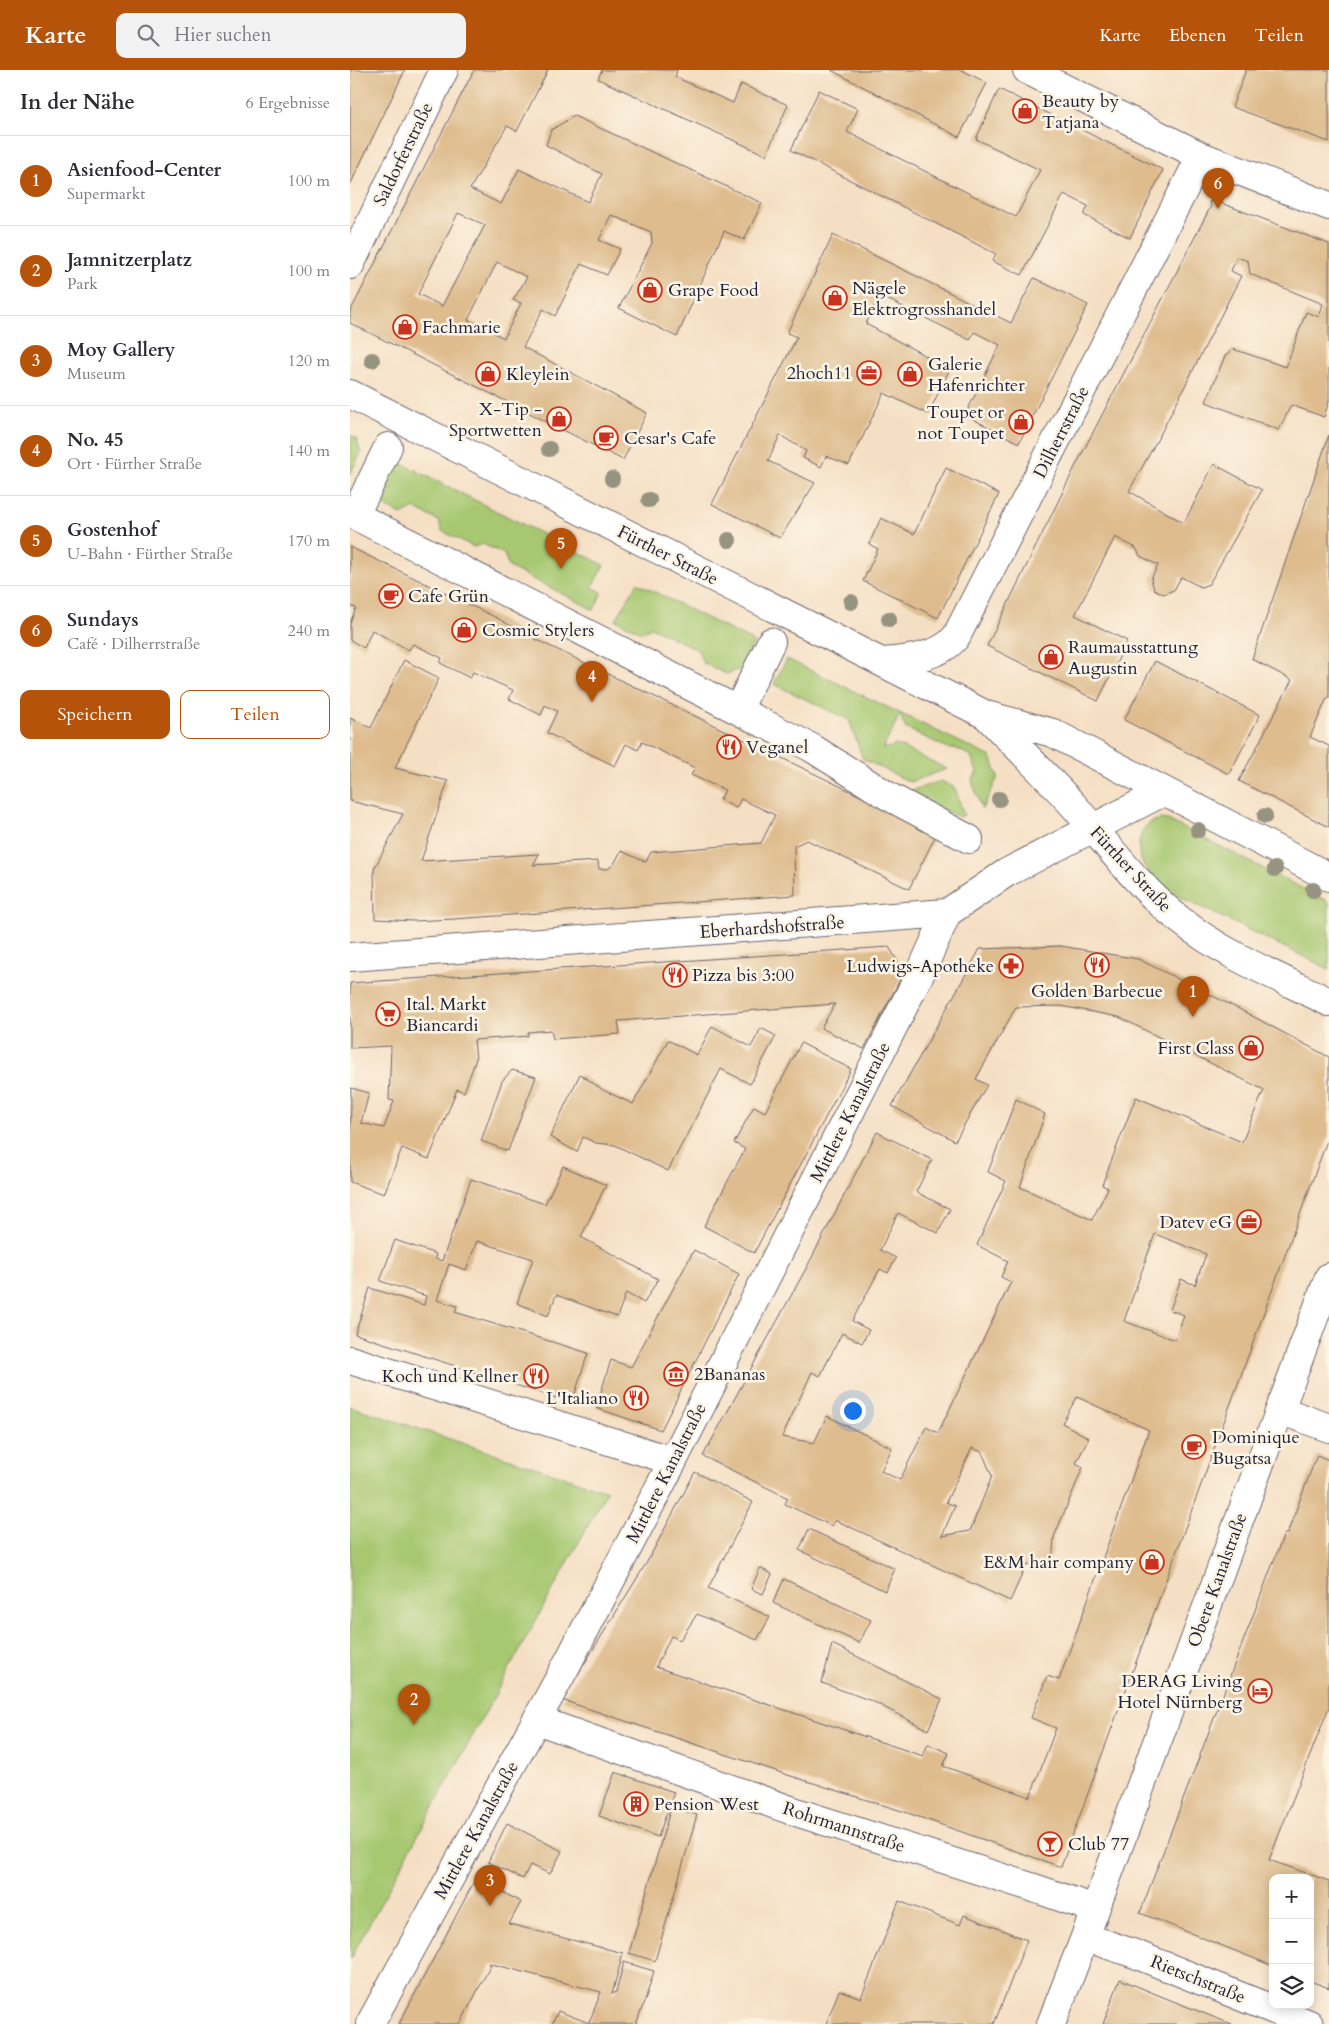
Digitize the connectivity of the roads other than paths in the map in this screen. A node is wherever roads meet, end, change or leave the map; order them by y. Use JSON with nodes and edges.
{"nodes":[{"id":1,"x":444,"y":70,"type":"edge"},
{"id":2,"x":1026,"y":70,"type":"edge"},
{"id":3,"x":1201,"y":156,"type":"junction"},
{"id":4,"x":1329,"y":206,"type":"edge"},
{"id":5,"x":350,"y":265,"type":"edge"},
{"id":6,"x":350,"y":394,"type":"edge"},
{"id":7,"x":388,"y":447,"type":"dead end"},
{"id":8,"x":352,"y":514,"type":"edge"},
{"id":9,"x":771,"y":642,"type":"dead end"},
{"id":10,"x":883,"y":662,"type":"junction"},
{"id":11,"x":738,"y":710,"type":"junction"},
{"id":12,"x":986,"y":715,"type":"junction"},
{"id":13,"x":914,"y":786,"type":"dead end"},
{"id":14,"x":1162,"y":792,"type":"junction"},
{"id":15,"x":888,"y":796,"type":"junction"},
{"id":16,"x":1093,"y":829,"type":"junction"},
{"id":17,"x":969,"y":839,"type":"dead end"},
{"id":18,"x":1329,"y":877,"type":"edge"},
{"id":19,"x":947,"y":913,"type":"junction"},
{"id":20,"x":350,"y":957,"type":"edge"},
{"id":21,"x":1329,"y":1002,"type":"edge"},
{"id":22,"x":1329,"y":1277,"type":"edge"},
{"id":23,"x":350,"y":1360,"type":"edge"},
{"id":24,"x":1280,"y":1410,"type":"junction"},
{"id":25,"x":1329,"y":1428,"type":"edge"},
{"id":26,"x":673,"y":1460,"type":"junction"},
{"id":27,"x":537,"y":1720,"type":"junction"},
{"id":28,"x":1095,"y":1909,"type":"junction"},
{"id":29,"x":1085,"y":1937,"type":"junction"},
{"id":30,"x":370,"y":2024,"type":"edge"},
{"id":31,"x":1051,"y":2024,"type":"edge"},
{"id":32,"x":1309,"y":2024,"type":"edge"}],
"edges":[{"from":1,"to":5,"type":"street","name":"Saldorferstraße"},
{"from":2,"to":3,"type":"street"},
{"from":3,"to":4,"type":"street"},
{"from":3,"to":10,"type":"street","name":"Dilherrstraße"},
{"from":6,"to":10,"type":"street","name":"Fürther Straße"},
{"from":7,"to":8,"type":"street"},
{"from":8,"to":11,"type":"street"},
{"from":9,"to":11,"type":"street"},
{"from":10,"to":12,"type":"street","name":"Fürther Straße"},
{"from":11,"to":15,"type":"street"},
{"from":12,"to":14,"type":"street","name":"Fürther Straße"},
{"from":12,"to":16,"type":"street","name":"Fürther Straße"},
{"from":13,"to":15,"type":"street"},
{"from":14,"to":16,"type":"street","name":"Eberhardshofstraße"},
{"from":14,"to":18,"type":"street","name":"Fürther Straße"},
{"from":15,"to":17,"type":"street"},
{"from":16,"to":19,"type":"street","name":"Eberhardshofstraße"},
{"from":16,"to":21,"type":"street","name":"Fürther Straße"},
{"from":19,"to":20,"type":"street","name":"Eberhardshofstraße"},
{"from":19,"to":26,"type":"street","name":"Mittlere Kanalstraße"},
{"from":22,"to":24,"type":"street","name":"Obere Kanalstraße"},
{"from":23,"to":26,"type":"street"},
{"from":24,"to":25,"type":"street"},
{"from":24,"to":28,"type":"street","name":"Obere Kanalstraße"},
{"from":26,"to":27,"type":"street","name":"Mittlere Kanalstraße"},
{"from":27,"to":28,"type":"street","name":"Rohrmannstraße"},
{"from":27,"to":30,"type":"street","name":"Mittlere Kanalstraße"},
{"from":28,"to":29,"type":"street","name":"Obere Kanalstraße"},
{"from":29,"to":31,"type":"street","name":"Obere Kanalstraße"},
{"from":29,"to":32,"type":"street","name":"Rietschstraße"}]}
